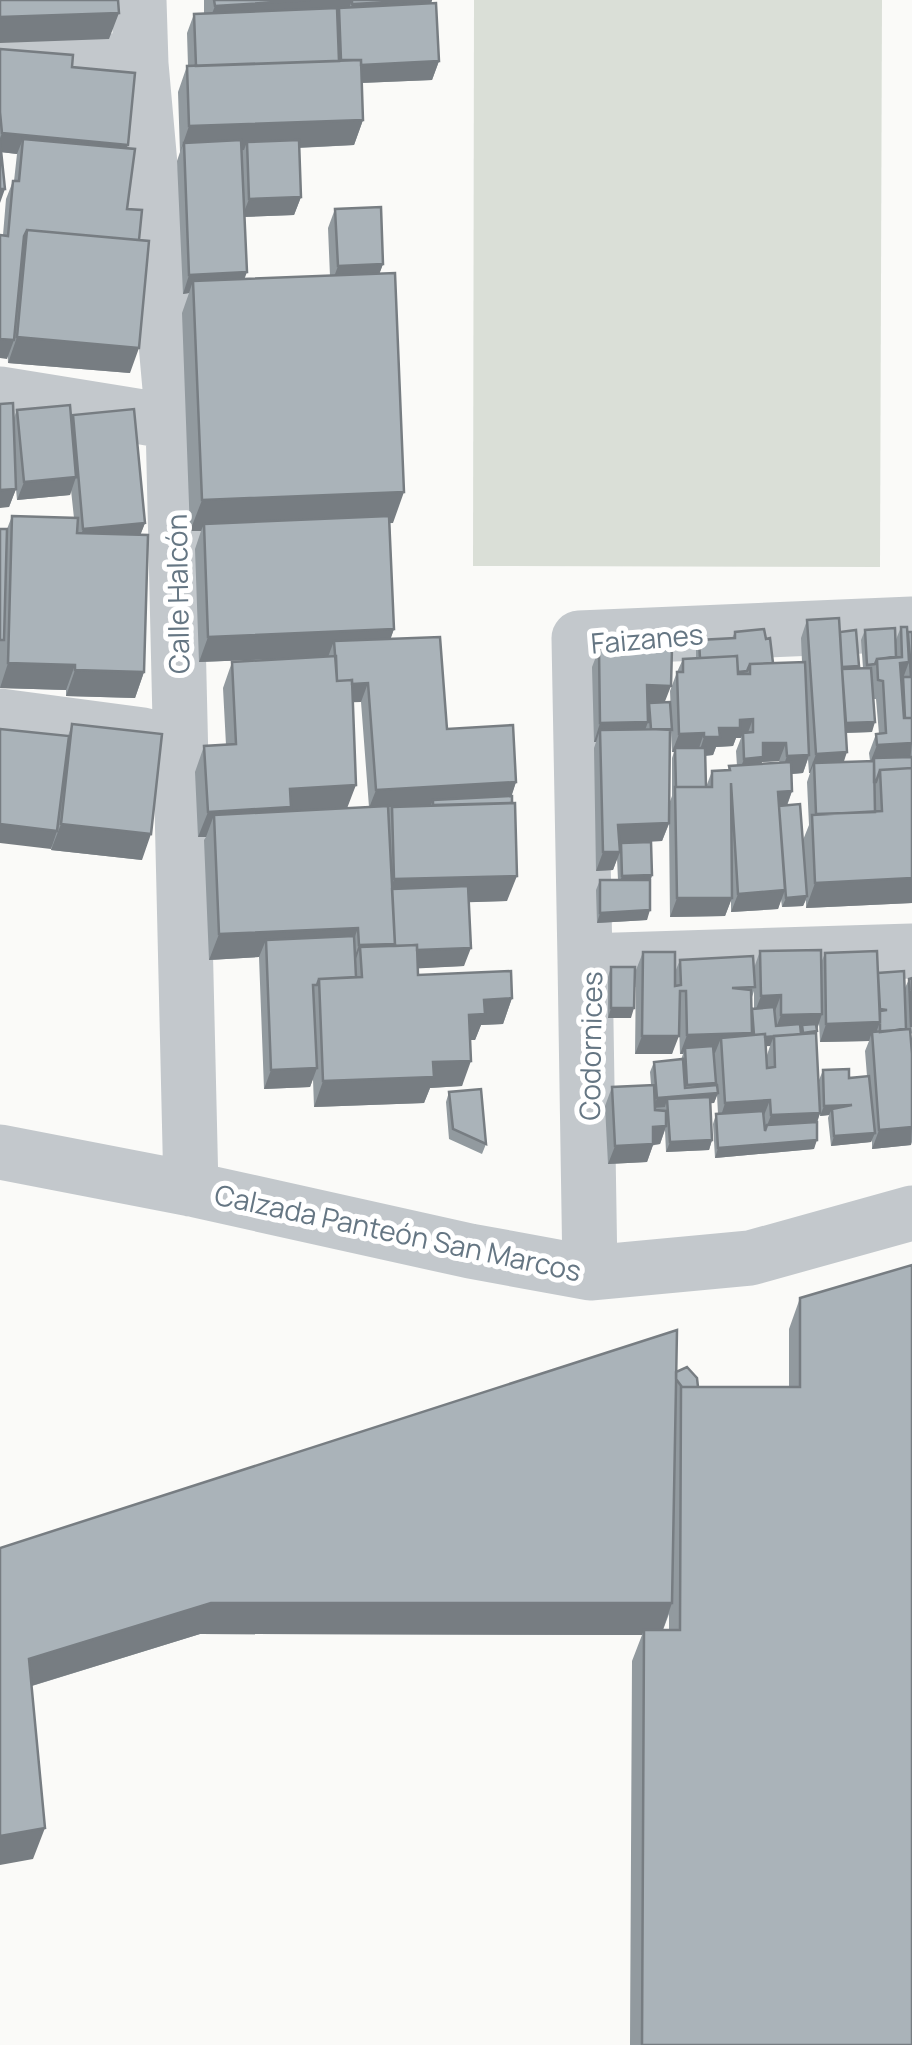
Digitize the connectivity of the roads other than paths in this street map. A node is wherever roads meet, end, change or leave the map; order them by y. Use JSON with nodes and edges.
{"nodes":[{"id":1,"x":138,"y":0,"type":"edge"},
{"id":2,"x":0,"y":49,"type":"edge"},
{"id":3,"x":141,"y":64,"type":"junction"},
{"id":4,"x":0,"y":394,"type":"edge"},
{"id":5,"x":173,"y":422,"type":"junction"},
{"id":6,"x":912,"y":624,"type":"edge"},
{"id":7,"x":0,"y":716,"type":"edge"},
{"id":8,"x":181,"y":740,"type":"junction"},
{"id":9,"x":912,"y":951,"type":"edge"},
{"id":10,"x":586,"y":961,"type":"junction"},
{"id":11,"x":0,"y":1152,"type":"edge"},
{"id":12,"x":191,"y":1189,"type":"junction"},
{"id":13,"x":912,"y":1212,"type":"edge"},
{"id":14,"x":590,"y":1273,"type":"junction"}],
"edges":[{"from":1,"to":3,"type":"street","name":"Calle Halcón"},
{"from":2,"to":3,"type":"street"},
{"from":3,"to":5,"type":"street","name":"Calle Halcón"},
{"from":4,"to":5,"type":"street"},
{"from":5,"to":8,"type":"street","name":"Calle Halcón"},
{"from":6,"to":10,"type":"street","name":"Faizanes"},
{"from":7,"to":8,"type":"street"},
{"from":8,"to":12,"type":"street","name":"Calle Halcón"},
{"from":9,"to":10,"type":"street","name":"Codornices"},
{"from":10,"to":14,"type":"street","name":"Codornices"},
{"from":11,"to":12,"type":"street","name":"Calzada Panteón San Marcos"},
{"from":12,"to":14,"type":"street","name":"Calzada Panteón San Marcos"},
{"from":13,"to":14,"type":"street","name":"Calzada Panteón San Marcos"}]}
